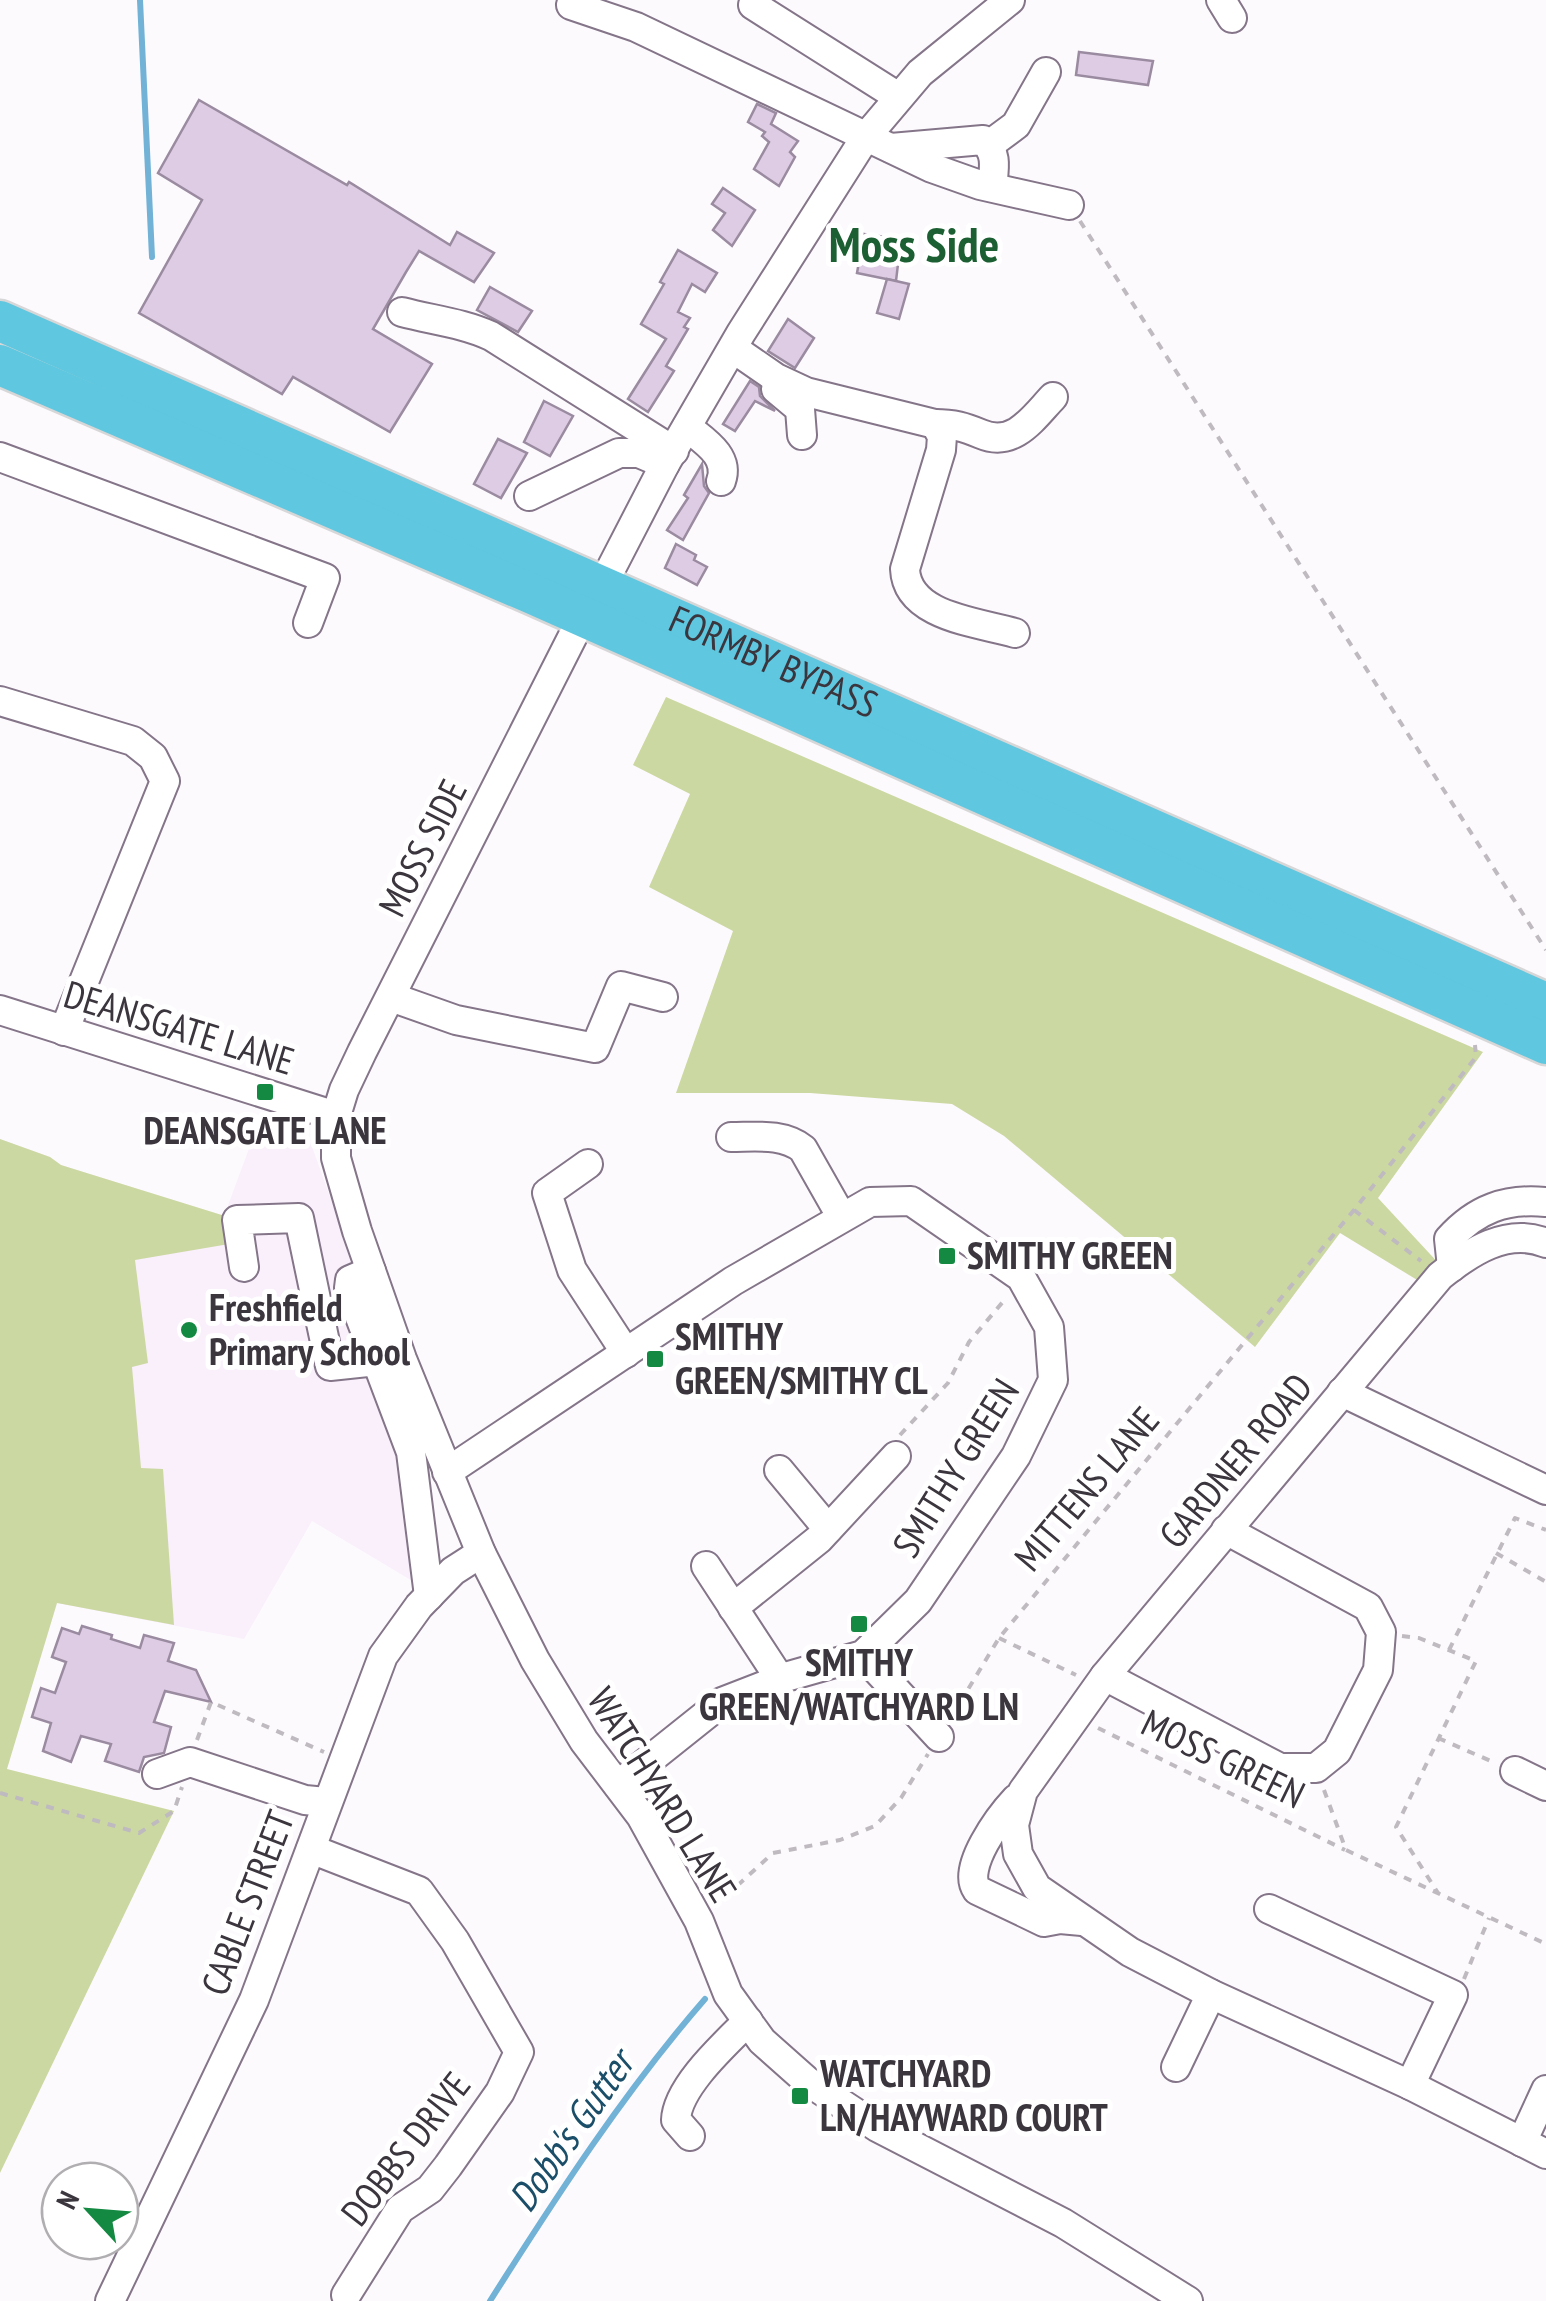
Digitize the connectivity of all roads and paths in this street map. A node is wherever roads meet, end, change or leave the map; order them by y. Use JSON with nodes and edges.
{"nodes":[{"id":1,"x":1010,"y":0,"type":"edge"},
{"id":2,"x":571,"y":5,"type":"dead end"},
{"id":3,"x":753,"y":5,"type":"dead end"},
{"id":4,"x":1046,"y":72,"type":"dead end"},
{"id":5,"x":898,"y":96,"type":"junction"},
{"id":6,"x":877,"y":143,"type":"junction"},
{"id":7,"x":989,"y":145,"type":"junction"},
{"id":8,"x":992,"y":187,"type":"junction"},
{"id":9,"x":1069,"y":204,"type":"joint"},
{"id":10,"x":402,"y":312,"type":"dead end"},
{"id":11,"x":0,"y":321,"type":"edge"},
{"id":12,"x":730,"y":354,"type":"junction"},
{"id":13,"x":0,"y":365,"type":"edge"},
{"id":14,"x":1053,"y":397,"type":"dead end"},
{"id":15,"x":935,"y":424,"type":"junction"},
{"id":16,"x":802,"y":435,"type":"dead end"},
{"id":17,"x":675,"y":447,"type":"junction"},
{"id":18,"x":0,"y":457,"type":"edge"},
{"id":19,"x":721,"y":481,"type":"dead end"},
{"id":20,"x":529,"y":496,"type":"dead end"},
{"id":21,"x":593,"y":600,"type":"junction"},
{"id":22,"x":308,"y":623,"type":"dead end"},
{"id":23,"x":1015,"y":632,"type":"dead end"},
{"id":24,"x":0,"y":701,"type":"edge"},
{"id":25,"x":1546,"y":950,"type":"edge"},
{"id":26,"x":390,"y":997,"type":"junction"},
{"id":27,"x":663,"y":998,"type":"dead end"},
{"id":28,"x":1546,"y":1003,"type":"edge"},
{"id":29,"x":0,"y":1010,"type":"edge"},
{"id":30,"x":64,"y":1031,"type":"junction"},
{"id":31,"x":1475,"y":1035,"type":"dead end"},
{"id":32,"x":1546,"y":1044,"type":"edge"},
{"id":33,"x":336,"y":1116,"type":"junction"},
{"id":34,"x":732,"y":1137,"type":"dead end"},
{"id":35,"x":588,"y":1164,"type":"dead end"},
{"id":36,"x":1546,"y":1202,"type":"edge"},
{"id":37,"x":1354,"y":1210,"type":"junction"},
{"id":38,"x":842,"y":1216,"type":"junction"},
{"id":39,"x":1546,"y":1243,"type":"edge"},
{"id":40,"x":244,"y":1267,"type":"dead end"},
{"id":41,"x":371,"y":1272,"type":"junction"},
{"id":42,"x":1446,"y":1272,"type":"junction"},
{"id":43,"x":1021,"y":1277,"type":"junction"},
{"id":44,"x":626,"y":1353,"type":"junction"},
{"id":45,"x":377,"y":1361,"type":"junction"},
{"id":46,"x":1342,"y":1392,"type":"junction"},
{"id":47,"x":896,"y":1456,"type":"joint"},
{"id":48,"x":779,"y":1470,"type":"dead end"},
{"id":49,"x":448,"y":1472,"type":"junction"},
{"id":50,"x":1546,"y":1490,"type":"edge"},
{"id":51,"x":828,"y":1529,"type":"junction"},
{"id":52,"x":1226,"y":1530,"type":"junction"},
{"id":53,"x":1546,"y":1530,"type":"edge"},
{"id":54,"x":481,"y":1553,"type":"junction"},
{"id":55,"x":1496,"y":1553,"type":"junction"},
{"id":56,"x":706,"y":1566,"type":"dead end"},
{"id":57,"x":1546,"y":1582,"type":"edge"},
{"id":58,"x":429,"y":1596,"type":"junction"},
{"id":59,"x":733,"y":1608,"type":"junction"},
{"id":60,"x":1381,"y":1632,"type":"junction"},
{"id":61,"x":999,"y":1638,"type":"junction"},
{"id":62,"x":1449,"y":1650,"type":"junction"},
{"id":63,"x":863,"y":1655,"type":"junction"},
{"id":64,"x":780,"y":1679,"type":"junction"},
{"id":65,"x":1101,"y":1681,"type":"junction"},
{"id":66,"x":1076,"y":1717,"type":"junction"},
{"id":67,"x":939,"y":1737,"type":"junction"},
{"id":68,"x":1438,"y":1738,"type":"junction"},
{"id":69,"x":1316,"y":1768,"type":"junction"},
{"id":70,"x":1515,"y":1771,"type":"joint"},
{"id":71,"x":158,"y":1774,"type":"dead end"},
{"id":72,"x":618,"y":1785,"type":"junction"},
{"id":73,"x":1546,"y":1786,"type":"edge"},
{"id":74,"x":1024,"y":1791,"type":"junction"},
{"id":75,"x":326,"y":1802,"type":"junction"},
{"id":76,"x":311,"y":1849,"type":"junction"},
{"id":77,"x":1346,"y":1850,"type":"junction"},
{"id":78,"x":1438,"y":1893,"type":"junction"},
{"id":79,"x":1269,"y":1909,"type":"dead end"},
{"id":80,"x":1489,"y":1917,"type":"junction"},
{"id":81,"x":699,"y":1921,"type":"junction"},
{"id":82,"x":1082,"y":1921,"type":"junction"},
{"id":83,"x":1546,"y":1944,"type":"edge"},
{"id":84,"x":1211,"y":1994,"type":"junction"},
{"id":85,"x":1454,"y":1995,"type":"junction"},
{"id":86,"x":748,"y":2022,"type":"junction"},
{"id":87,"x":1176,"y":2067,"type":"dead end"},
{"id":88,"x":1410,"y":2085,"type":"junction"},
{"id":89,"x":1546,"y":2090,"type":"edge"},
{"id":90,"x":690,"y":2136,"type":"dead end"},
{"id":91,"x":1534,"y":2148,"type":"edge"},
{"id":92,"x":346,"y":2296,"type":"dead end"},
{"id":93,"x":110,"y":2301,"type":"edge"},
{"id":94,"x":1187,"y":2301,"type":"edge"}],
"edges":[{"from":1,"to":5,"type":"street","name":"MOSS SIDE"},
{"from":2,"to":6,"type":"street"},
{"from":3,"to":5,"type":"street"},
{"from":4,"to":7,"type":"street"},
{"from":5,"to":6,"type":"street","name":"MOSS SIDE"},
{"from":6,"to":7,"type":"street"},
{"from":6,"to":8,"type":"street"},
{"from":6,"to":12,"type":"street","name":"MOSS SIDE"},
{"from":7,"to":8,"type":"street"},
{"from":8,"to":9,"type":"street"},
{"from":9,"to":25,"type":"path"},
{"from":10,"to":17,"type":"street"},
{"from":11,"to":21,"type":"highway","name":"FORMBY BYPASS"},
{"from":12,"to":15,"type":"street"},
{"from":12,"to":16,"type":"street"},
{"from":12,"to":17,"type":"street","name":"MOSS SIDE"},
{"from":13,"to":21,"type":"highway","name":"FORMBY BYPASS"},
{"from":14,"to":15,"type":"street"},
{"from":15,"to":23,"type":"street"},
{"from":17,"to":19,"type":"street"},
{"from":17,"to":20,"type":"street"},
{"from":17,"to":21,"type":"street","name":"MOSS SIDE"},
{"from":18,"to":22,"type":"street"},
{"from":21,"to":26,"type":"street","name":"MOSS SIDE"},
{"from":21,"to":28,"type":"highway","name":"FORMBY BYPASS"},
{"from":21,"to":32,"type":"highway","name":"FORMBY BYPASS"},
{"from":24,"to":30,"type":"street"},
{"from":26,"to":27,"type":"street"},
{"from":26,"to":33,"type":"street","name":"MOSS SIDE"},
{"from":29,"to":30,"type":"street","name":"DEANSGATE LANE"},
{"from":30,"to":33,"type":"street","name":"DEANSGATE LANE"},
{"from":31,"to":37,"type":"path","name":"MITTENS LANE"},
{"from":33,"to":41,"type":"street","name":"WATCHYARD LANE"},
{"from":34,"to":38,"type":"street"},
{"from":35,"to":44,"type":"street"},
{"from":36,"to":42,"type":"street"},
{"from":37,"to":42,"type":"path"},
{"from":37,"to":61,"type":"path","name":"MITTENS LANE"},
{"from":38,"to":43,"type":"street","name":"SMITHY GREEN"},
{"from":38,"to":44,"type":"street","name":"SMITHY GREEN"},
{"from":39,"to":42,"type":"street","name":"GARDNER ROAD"},
{"from":40,"to":45,"type":"street"},
{"from":41,"to":45,"type":"street"},
{"from":41,"to":49,"type":"street","name":"WATCHYARD LANE"},
{"from":42,"to":46,"type":"street","name":"GARDNER ROAD"},
{"from":43,"to":47,"type":"path"},
{"from":43,"to":63,"type":"street","name":"SMITHY GREEN"},
{"from":44,"to":49,"type":"street","name":"SMITHY GREEN"},
{"from":45,"to":58,"type":"street"},
{"from":46,"to":50,"type":"street"},
{"from":46,"to":52,"type":"street","name":"GARDNER ROAD"},
{"from":47,"to":51,"type":"street"},
{"from":48,"to":51,"type":"street"},
{"from":49,"to":54,"type":"street","name":"WATCHYARD LANE"},
{"from":51,"to":59,"type":"street"},
{"from":52,"to":60,"type":"street"},
{"from":52,"to":65,"type":"street","name":"GARDNER ROAD"},
{"from":53,"to":55,"type":"path"},
{"from":54,"to":58,"type":"street","name":"CABLE STREET"},
{"from":54,"to":72,"type":"street","name":"WATCHYARD LANE"},
{"from":55,"to":57,"type":"path"},
{"from":55,"to":62,"type":"path"},
{"from":56,"to":59,"type":"street"},
{"from":58,"to":75,"type":"street","name":"CABLE STREET"},
{"from":59,"to":64,"type":"street"},
{"from":60,"to":62,"type":"path"},
{"from":60,"to":69,"type":"street"},
{"from":61,"to":65,"type":"path"},
{"from":61,"to":67,"type":"path","name":"MITTENS LANE"},
{"from":62,"to":68,"type":"path"},
{"from":63,"to":64,"type":"street","name":"SMITHY GREEN"},
{"from":63,"to":67,"type":"street"},
{"from":64,"to":72,"type":"street","name":"SMITHY GREEN"},
{"from":65,"to":66,"type":"street","name":"GARDNER ROAD"},
{"from":65,"to":69,"type":"street"},
{"from":66,"to":74,"type":"street","name":"GARDNER ROAD"},
{"from":66,"to":77,"type":"path","name":"MOSS GREEN"},
{"from":67,"to":81,"type":"path","name":"MITTENS LANE"},
{"from":68,"to":70,"type":"path"},
{"from":68,"to":78,"type":"path"},
{"from":69,"to":77,"type":"path"},
{"from":70,"to":73,"type":"street"},
{"from":71,"to":75,"type":"street"},
{"from":72,"to":81,"type":"street","name":"WATCHYARD LANE"},
{"from":74,"to":82,"type":"street","name":"GARDNER ROAD"},
{"from":74,"to":82,"type":"street","name":"GARDNER ROAD"},
{"from":75,"to":76,"type":"street","name":"CABLE STREET"},
{"from":76,"to":92,"type":"street","name":"DOBBS DRIVE"},
{"from":76,"to":93,"type":"street","name":"CABLE STREET"},
{"from":77,"to":78,"type":"path","name":"MOSS GREEN"},
{"from":78,"to":80,"type":"path","name":"MOSS GREEN"},
{"from":79,"to":85,"type":"street"},
{"from":80,"to":83,"type":"path","name":"MOSS GREEN"},
{"from":80,"to":85,"type":"path"},
{"from":81,"to":86,"type":"street","name":"WATCHYARD LANE"},
{"from":82,"to":84,"type":"street","name":"GARDNER ROAD"},
{"from":84,"to":87,"type":"street"},
{"from":84,"to":88,"type":"street","name":"GARDNER ROAD"},
{"from":85,"to":88,"type":"street"},
{"from":86,"to":90,"type":"street"},
{"from":86,"to":94,"type":"street","name":"WATCHYARD LANE"},
{"from":88,"to":91,"type":"street","name":"GARDNER ROAD"},
{"from":89,"to":91,"type":"street","name":"GARDNER ROAD"}]}
